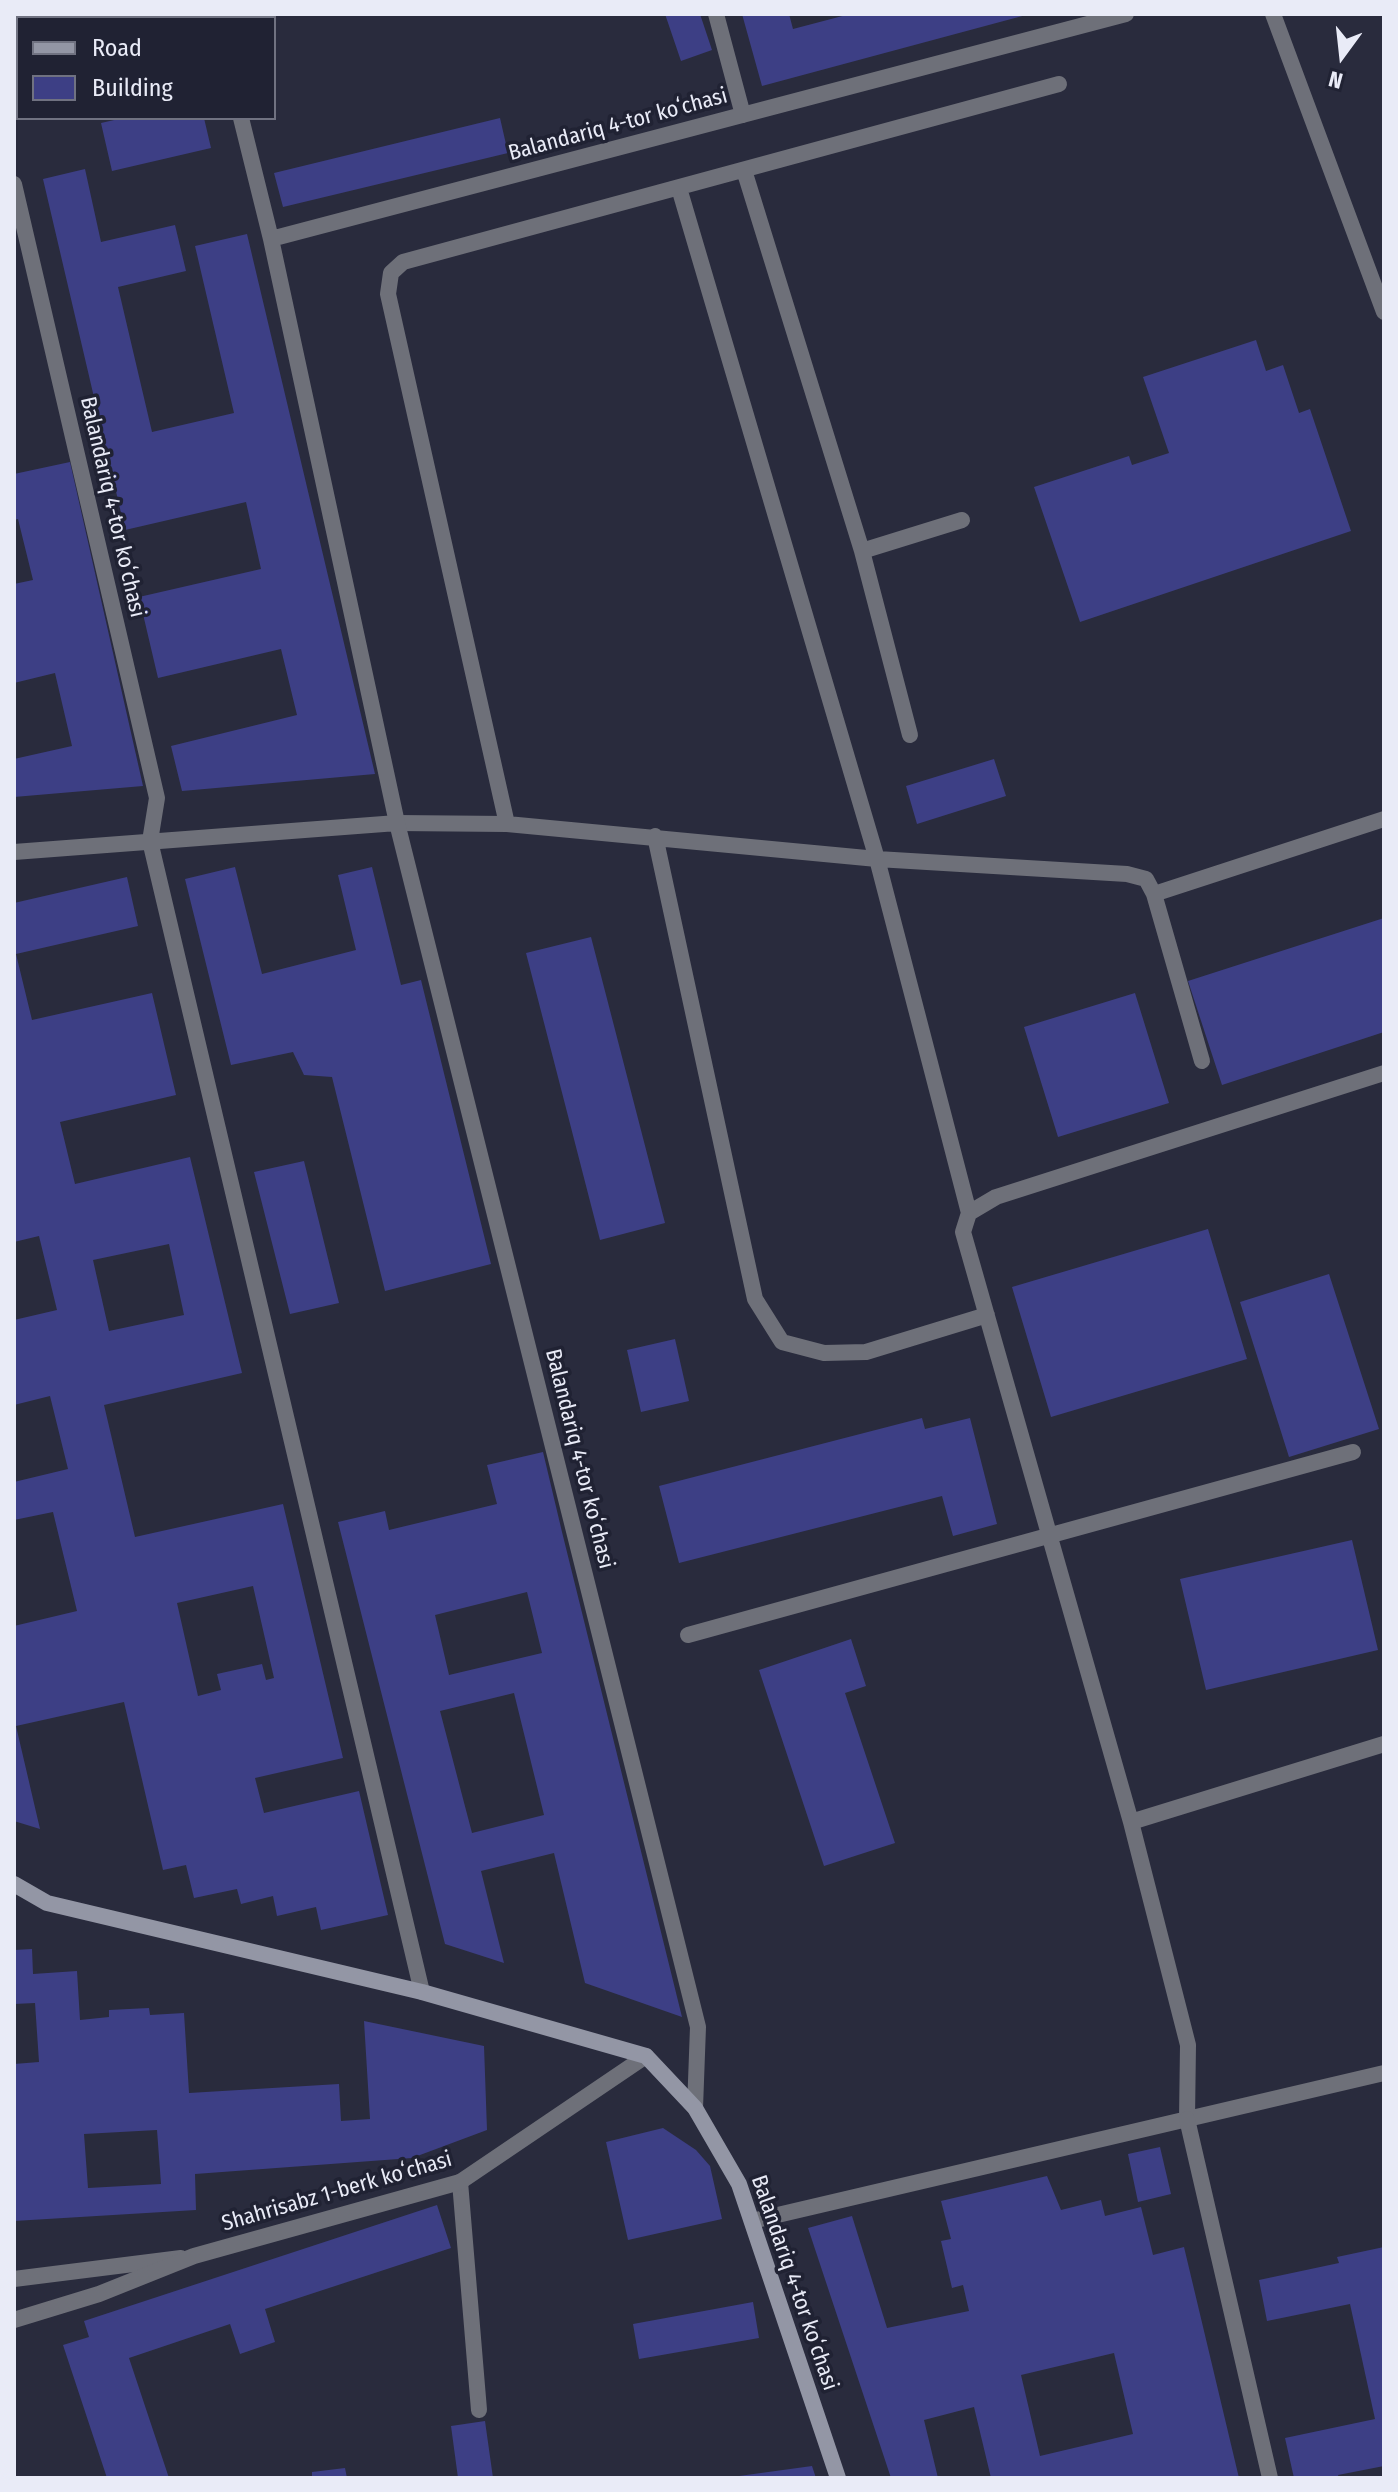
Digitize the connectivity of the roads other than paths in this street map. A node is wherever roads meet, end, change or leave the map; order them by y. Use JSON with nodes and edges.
{"nodes":[{"id":1,"x":716,"y":14,"type":"edge"},
{"id":2,"x":1126,"y":14,"type":"edge"},
{"id":3,"x":1273,"y":14,"type":"edge"},
{"id":4,"x":1059,"y":84,"type":"dead end"},
{"id":5,"x":743,"y":115,"type":"junction"},
{"id":6,"x":241,"y":120,"type":"edge"},
{"id":7,"x":744,"y":170,"type":"junction"},
{"id":8,"x":14,"y":184,"type":"edge"},
{"id":9,"x":679,"y":188,"type":"junction"},
{"id":10,"x":271,"y":239,"type":"junction"},
{"id":11,"x":1384,"y":312,"type":"edge"},
{"id":12,"x":962,"y":520,"type":"dead end"},
{"id":13,"x":862,"y":551,"type":"junction"},
{"id":14,"x":910,"y":735,"type":"dead end"},
{"id":15,"x":1384,"y":819,"type":"edge"},
{"id":16,"x":397,"y":823,"type":"junction"},
{"id":17,"x":507,"y":824,"type":"junction"},
{"id":18,"x":655,"y":836,"type":"junction"},
{"id":19,"x":150,"y":841,"type":"junction"},
{"id":20,"x":14,"y":852,"type":"edge"},
{"id":21,"x":877,"y":859,"type":"junction"},
{"id":22,"x":1154,"y":894,"type":"junction"},
{"id":23,"x":1202,"y":1061,"type":"dead end"},
{"id":24,"x":1384,"y":1073,"type":"edge"},
{"id":25,"x":969,"y":1213,"type":"junction"},
{"id":26,"x":987,"y":1315,"type":"junction"},
{"id":27,"x":1353,"y":1452,"type":"dead end"},
{"id":28,"x":1049,"y":1535,"type":"junction"},
{"id":29,"x":688,"y":1635,"type":"dead end"},
{"id":30,"x":1384,"y":1744,"type":"edge"},
{"id":31,"x":1131,"y":1822,"type":"junction"},
{"id":32,"x":14,"y":1884,"type":"edge"},
{"id":33,"x":422,"y":1992,"type":"junction"},
{"id":34,"x":646,"y":2056,"type":"junction"},
{"id":35,"x":1384,"y":2073,"type":"edge"},
{"id":36,"x":695,"y":2108,"type":"junction"},
{"id":37,"x":1187,"y":2119,"type":"junction"},
{"id":38,"x":460,"y":2182,"type":"junction"},
{"id":39,"x":752,"y":2221,"type":"junction"},
{"id":40,"x":194,"y":2256,"type":"junction"},
{"id":41,"x":14,"y":2279,"type":"edge"},
{"id":42,"x":14,"y":2320,"type":"edge"},
{"id":43,"x":479,"y":2410,"type":"dead end"},
{"id":44,"x":838,"y":2478,"type":"edge"},
{"id":45,"x":1270,"y":2478,"type":"edge"}],
"edges":[{"from":1,"to":5,"type":"street","name":"Balandariq 4-tor koʻchasi"},
{"from":2,"to":5,"type":"street","name":"Balandariq 4-tor koʻchasi"},
{"from":3,"to":11,"type":"street"},
{"from":4,"to":7,"type":"street"},
{"from":5,"to":10,"type":"street","name":"Balandariq 4-tor koʻchasi"},
{"from":6,"to":10,"type":"street","name":"Balandariq 4-tor koʻchasi"},
{"from":7,"to":9,"type":"street"},
{"from":7,"to":13,"type":"street"},
{"from":8,"to":19,"type":"street","name":"Balandariq 4-tor koʻchasi"},
{"from":9,"to":17,"type":"street"},
{"from":9,"to":21,"type":"street"},
{"from":10,"to":16,"type":"street","name":"Balandariq 4-tor koʻchasi"},
{"from":12,"to":13,"type":"street"},
{"from":13,"to":14,"type":"street"},
{"from":15,"to":22,"type":"street"},
{"from":16,"to":17,"type":"street"},
{"from":16,"to":19,"type":"street"},
{"from":16,"to":36,"type":"street","name":"Balandariq 4-tor koʻchasi"},
{"from":17,"to":18,"type":"street"},
{"from":18,"to":21,"type":"street"},
{"from":18,"to":26,"type":"street"},
{"from":19,"to":20,"type":"street"},
{"from":19,"to":33,"type":"street","name":"Balandariq 4-tor koʻchasi"},
{"from":21,"to":22,"type":"street"},
{"from":21,"to":25,"type":"street"},
{"from":22,"to":23,"type":"street"},
{"from":24,"to":25,"type":"street"},
{"from":25,"to":26,"type":"street"},
{"from":26,"to":28,"type":"street"},
{"from":27,"to":28,"type":"street"},
{"from":28,"to":29,"type":"street"},
{"from":28,"to":31,"type":"street"},
{"from":30,"to":31,"type":"street"},
{"from":31,"to":37,"type":"street"},
{"from":32,"to":33,"type":"street"},
{"from":33,"to":34,"type":"street"},
{"from":34,"to":36,"type":"street","name":"Balandariq 4-tor koʻchasi"},
{"from":34,"to":38,"type":"street","name":"Shahrisabz 1-berk koʻchasi"},
{"from":35,"to":37,"type":"street"},
{"from":36,"to":39,"type":"street","name":"Balandariq 4-tor koʻchasi"},
{"from":37,"to":39,"type":"street"},
{"from":37,"to":45,"type":"street"},
{"from":38,"to":40,"type":"street","name":"Shahrisabz 1-berk koʻchasi"},
{"from":38,"to":43,"type":"street"},
{"from":39,"to":44,"type":"street","name":"Balandariq 4-tor koʻchasi"},
{"from":40,"to":41,"type":"street"},
{"from":40,"to":42,"type":"street","name":"Shahrisabz 1-berk koʻchasi"}]}
